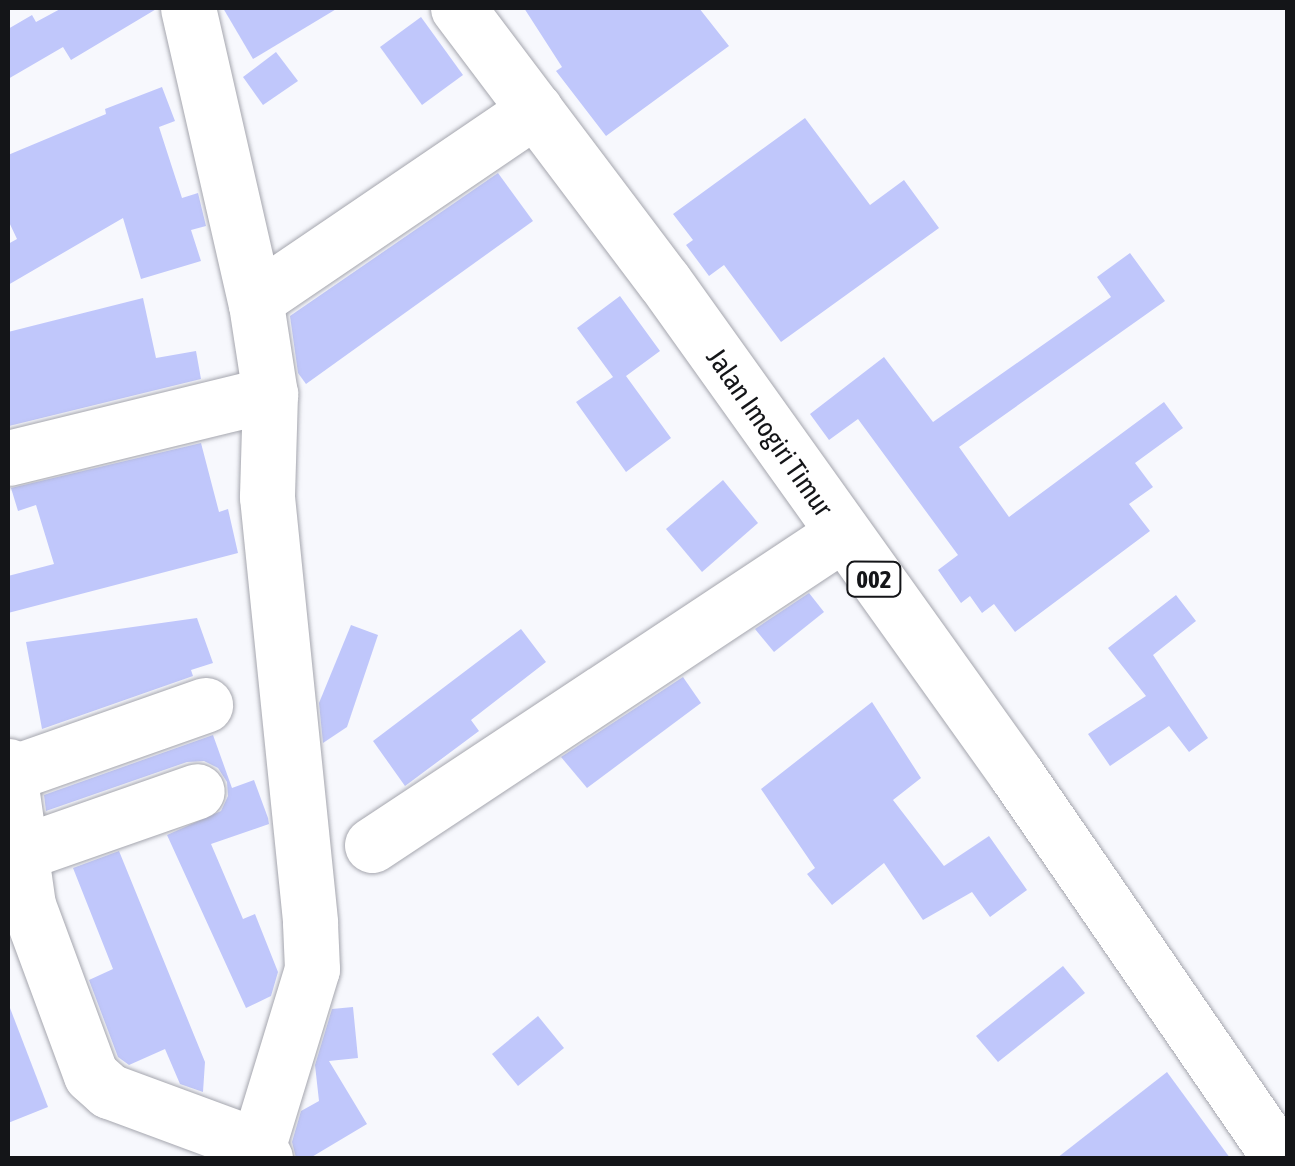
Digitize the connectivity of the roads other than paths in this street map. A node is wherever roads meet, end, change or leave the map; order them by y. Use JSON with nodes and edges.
{"nodes":[{"id":1,"x":188,"y":8,"type":"edge"},
{"id":2,"x":458,"y":8,"type":"edge"},
{"id":3,"x":535,"y":110,"type":"junction"},
{"id":4,"x":256,"y":304,"type":"junction"},
{"id":5,"x":246,"y":399,"type":"junction"},
{"id":6,"x":8,"y":458,"type":"edge"},
{"id":7,"x":842,"y":534,"type":"junction"},
{"id":8,"x":205,"y":706,"type":"dead end"},
{"id":9,"x":8,"y":770,"type":"edge"},
{"id":10,"x":197,"y":791,"type":"dead end"},
{"id":11,"x":372,"y":845,"type":"dead end"},
{"id":12,"x":23,"y":852,"type":"junction"},
{"id":13,"x":261,"y":1152,"type":"edge"},
{"id":14,"x":1280,"y":1158,"type":"edge"}],
"edges":[{"from":1,"to":4,"type":"street"},
{"from":2,"to":3,"type":"street","name":"Jalan Imogiri Timur","number":"002"},
{"from":3,"to":4,"type":"street"},
{"from":3,"to":7,"type":"street","name":"Jalan Imogiri Timur","number":"002"},
{"from":4,"to":5,"type":"street"},
{"from":5,"to":6,"type":"street"},
{"from":5,"to":13,"type":"street"},
{"from":7,"to":11,"type":"street"},
{"from":7,"to":14,"type":"street","name":"Jalan Imogiri Timur","number":"002"},
{"from":8,"to":9,"type":"street"},
{"from":9,"to":12,"type":"street"},
{"from":10,"to":12,"type":"street"},
{"from":12,"to":13,"type":"street"}]}
